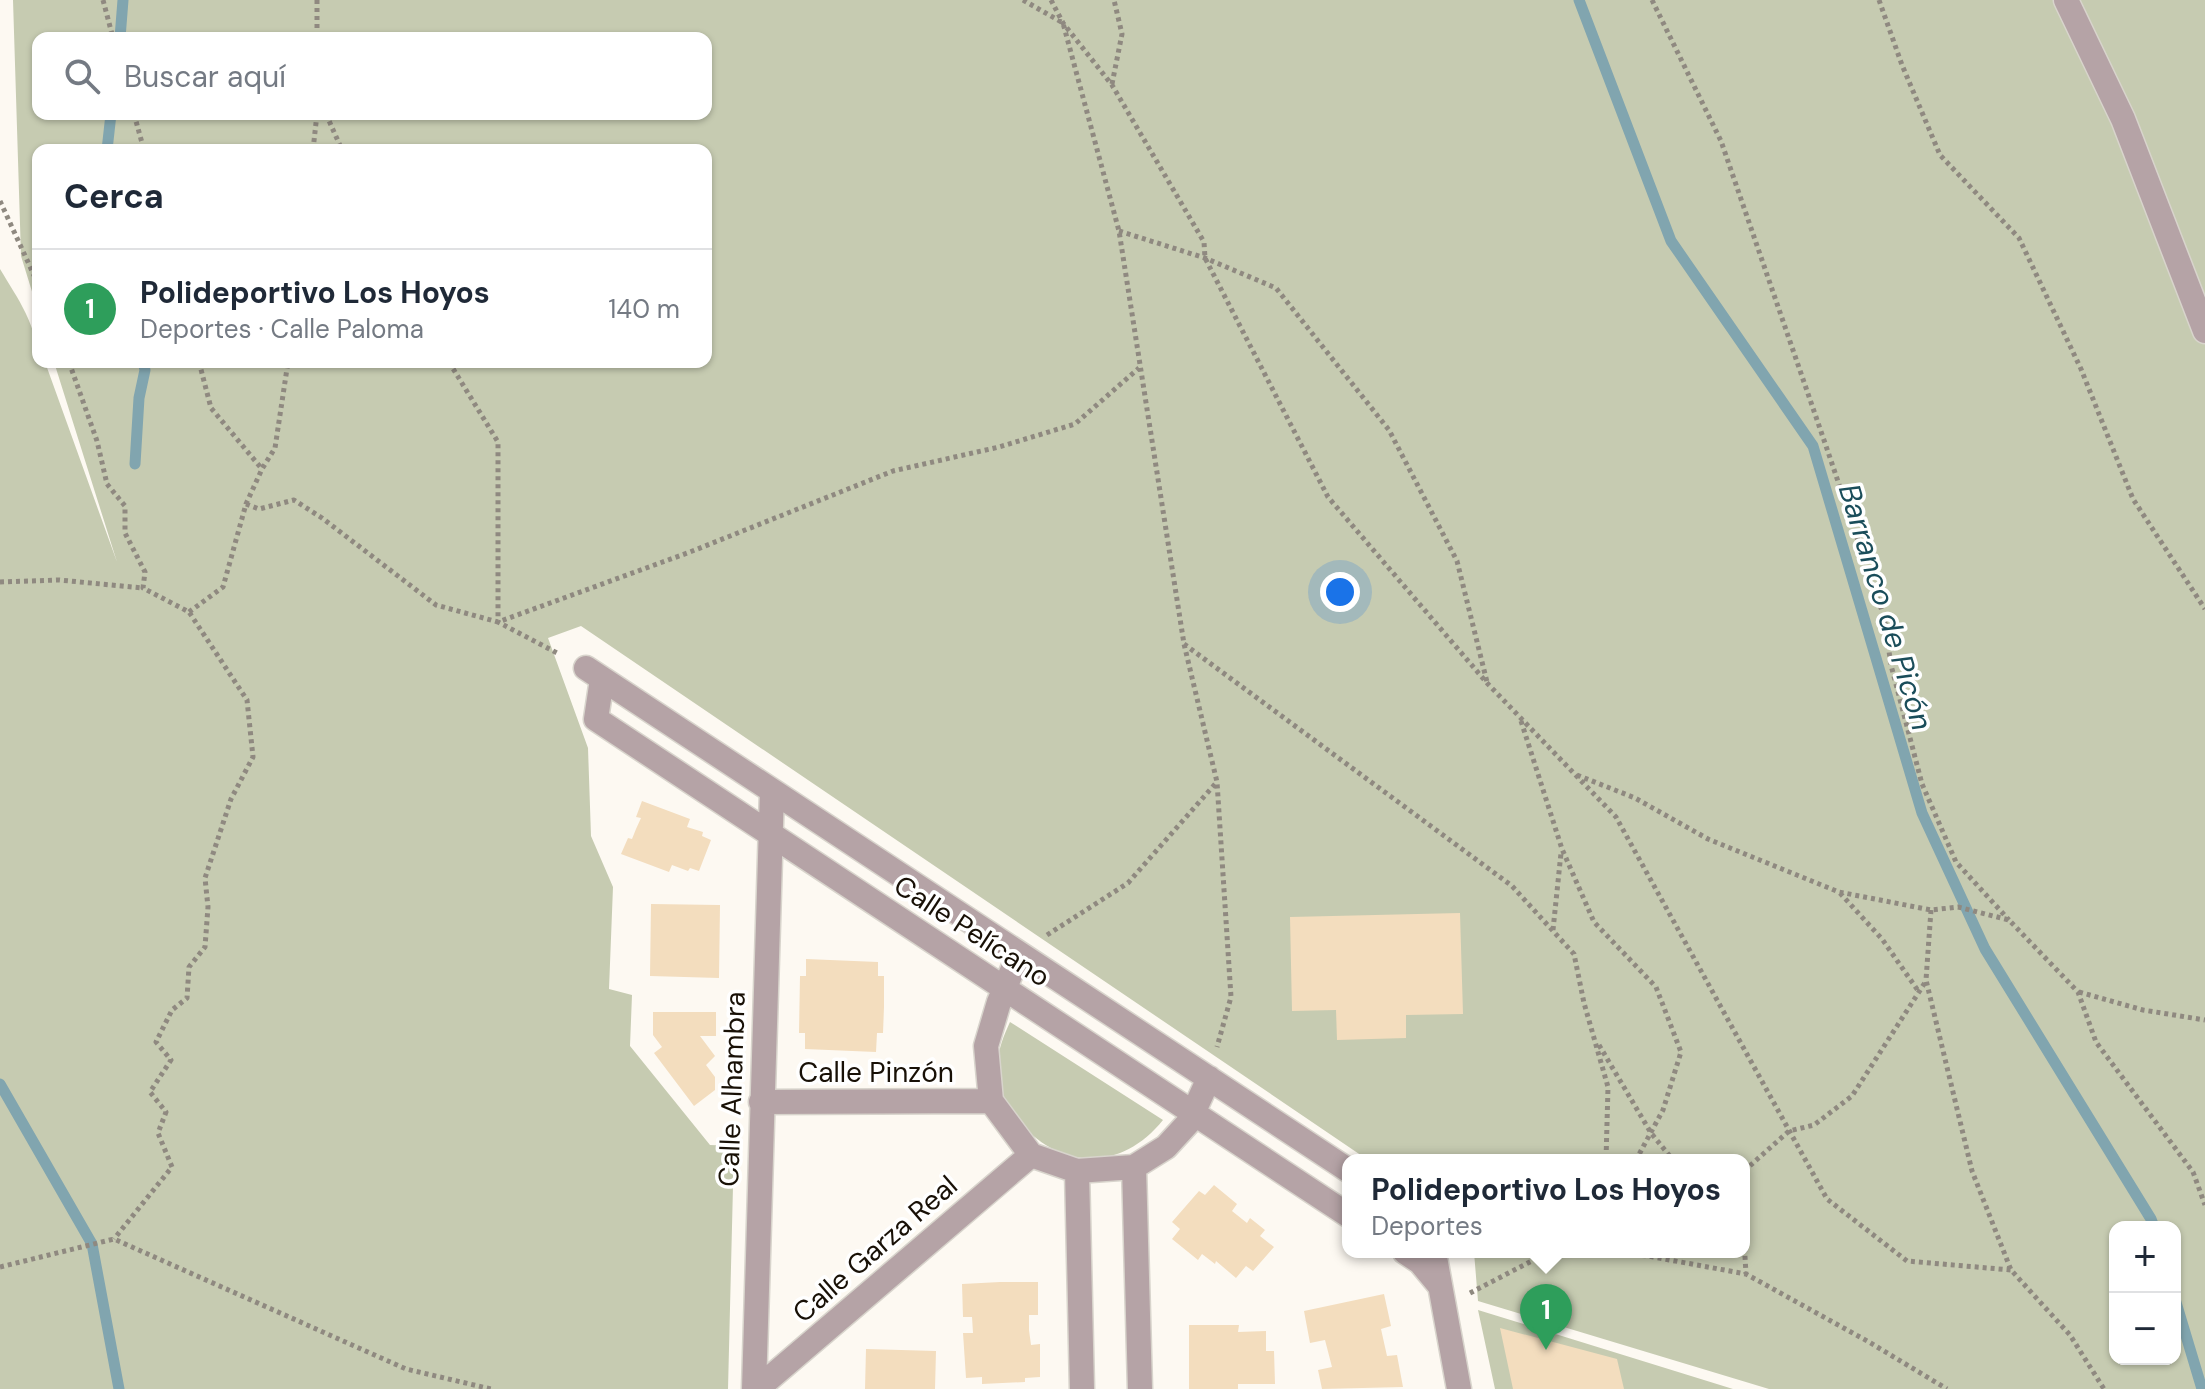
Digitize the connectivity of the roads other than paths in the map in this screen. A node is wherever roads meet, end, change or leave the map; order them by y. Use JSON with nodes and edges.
{"nodes":[{"id":1,"x":2066,"y":0,"type":"edge"},
{"id":2,"x":2205,"y":331,"type":"edge"},
{"id":3,"x":772,"y":791,"type":"junction"},
{"id":4,"x":771,"y":834,"type":"junction"},
{"id":5,"x":1019,"y":954,"type":"junction"},
{"id":6,"x":1005,"y":988,"type":"junction"},
{"id":7,"x":1209,"y":1078,"type":"junction"},
{"id":8,"x":991,"y":1101,"type":"junction"},
{"id":9,"x":761,"y":1102,"type":"junction"},
{"id":10,"x":1193,"y":1113,"type":"junction"},
{"id":11,"x":1031,"y":1155,"type":"junction"},
{"id":12,"x":1342,"y":1166,"type":"edge"},
{"id":13,"x":1134,"y":1167,"type":"junction"},
{"id":14,"x":1077,"y":1171,"type":"junction"},
{"id":15,"x":1342,"y":1211,"type":"edge"},
{"id":16,"x":1414,"y":1258,"type":"edge"},
{"id":17,"x":1435,"y":1258,"type":"edge"},
{"id":18,"x":1443,"y":1297,"type":"junction"},
{"id":19,"x":755,"y":1389,"type":"edge"},
{"id":20,"x":1082,"y":1389,"type":"edge"},
{"id":21,"x":1140,"y":1389,"type":"edge"},
{"id":22,"x":1459,"y":1389,"type":"edge"}],
"edges":[{"from":1,"to":2,"type":"street"},
{"from":3,"to":4,"type":"street","name":"Calle Alhambra"},
{"from":3,"to":4,"type":"street","name":"Calle Pelícano"},
{"from":3,"to":5,"type":"street","name":"Calle Pelícano"},
{"from":4,"to":6,"type":"street","name":"Calle Pelícano"},
{"from":4,"to":9,"type":"street","name":"Calle Alhambra"},
{"from":5,"to":6,"type":"street"},
{"from":5,"to":7,"type":"street","name":"Calle Pelícano"},
{"from":6,"to":8,"type":"street"},
{"from":6,"to":10,"type":"street","name":"Calle Pelícano"},
{"from":7,"to":10,"type":"street"},
{"from":7,"to":12,"type":"street","name":"Calle Pelícano"},
{"from":8,"to":9,"type":"street","name":"Calle Pinzón"},
{"from":8,"to":11,"type":"street"},
{"from":9,"to":19,"type":"street","name":"Calle Alhambra"},
{"from":10,"to":13,"type":"street"},
{"from":10,"to":15,"type":"street","name":"Calle Pelícano"},
{"from":11,"to":14,"type":"street"},
{"from":11,"to":19,"type":"street","name":"Calle Garza Real"},
{"from":13,"to":14,"type":"street"},
{"from":13,"to":21,"type":"street"},
{"from":14,"to":20,"type":"street"},
{"from":16,"to":18,"type":"street"},
{"from":17,"to":18,"type":"street"},
{"from":18,"to":22,"type":"street"}]}
